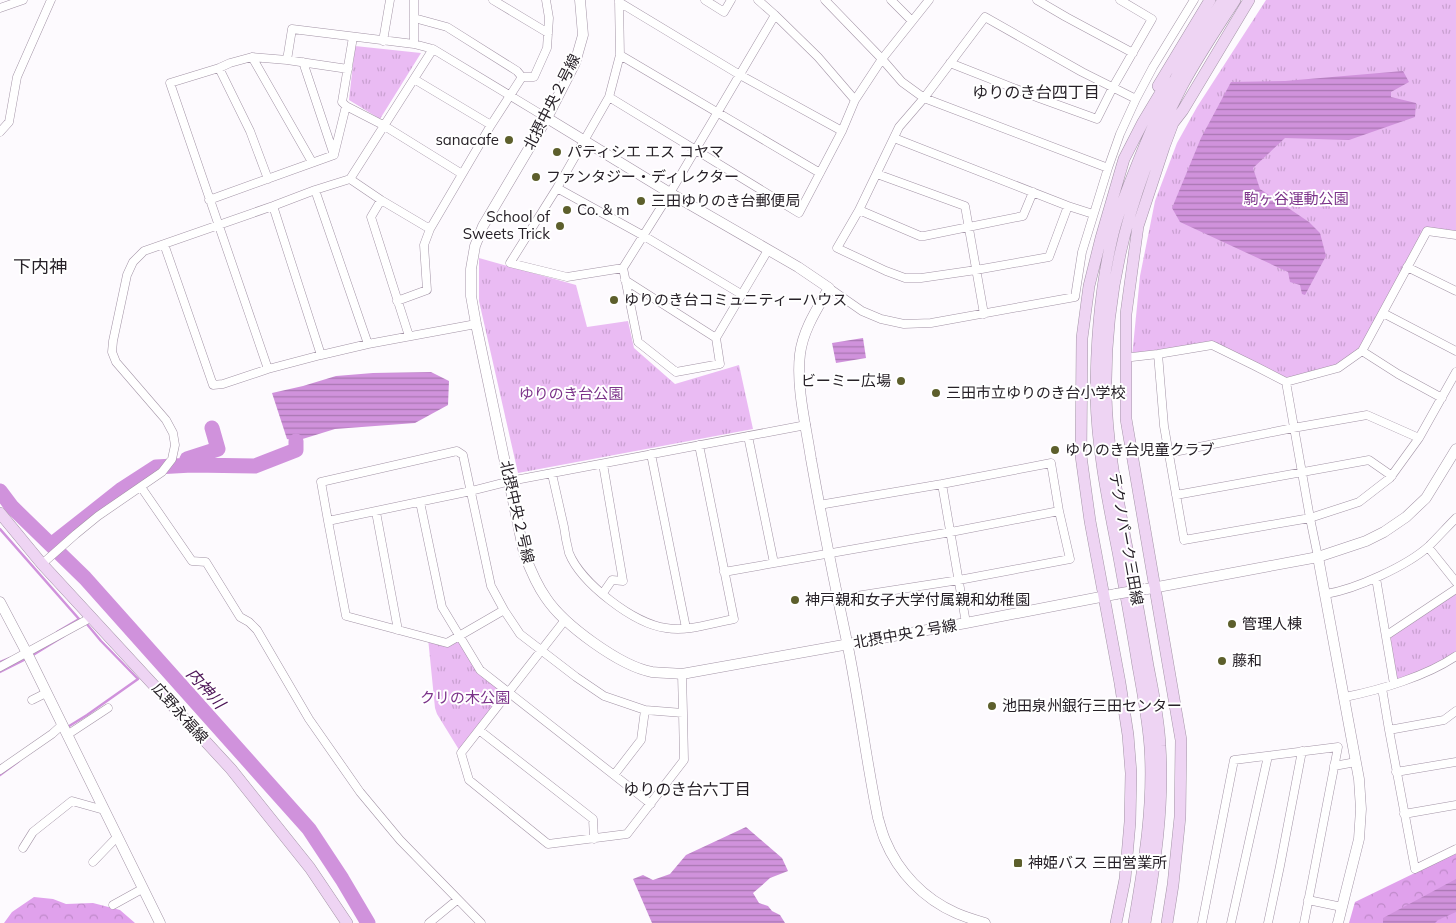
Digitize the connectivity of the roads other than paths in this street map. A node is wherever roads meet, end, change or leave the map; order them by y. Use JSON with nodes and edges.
{"nodes":[{"id":1,"x":23,"y":0,"type":"edge"},
{"id":2,"x":51,"y":0,"type":"edge"},
{"id":3,"x":390,"y":0,"type":"edge"},
{"id":4,"x":414,"y":0,"type":"edge"},
{"id":5,"x":493,"y":0,"type":"edge"},
{"id":6,"x":546,"y":0,"type":"edge"},
{"id":7,"x":580,"y":0,"type":"edge"},
{"id":8,"x":705,"y":0,"type":"edge"},
{"id":9,"x":731,"y":0,"type":"edge"},
{"id":10,"x":758,"y":0,"type":"edge"},
{"id":11,"x":825,"y":0,"type":"edge"},
{"id":12,"x":891,"y":0,"type":"edge"},
{"id":13,"x":929,"y":0,"type":"edge"},
{"id":14,"x":1037,"y":0,"type":"edge"},
{"id":15,"x":1120,"y":0,"type":"edge"},
{"id":16,"x":1194,"y":0,"type":"edge"},
{"id":17,"x":1210,"y":0,"type":"edge"},
{"id":18,"x":1223,"y":0,"type":"edge"},
{"id":19,"x":1235,"y":0,"type":"edge"},
{"id":20,"x":1249,"y":0,"type":"edge"},
{"id":21,"x":619,"y":1,"type":"edge"},
{"id":22,"x":0,"y":8,"type":"edge"},
{"id":23,"x":775,"y":15,"type":"junction"},
{"id":24,"x":414,"y":18,"type":"junction"},
{"id":25,"x":912,"y":22,"type":"junction"},
{"id":26,"x":548,"y":33,"type":"junction"},
{"id":27,"x":353,"y":37,"type":"junction"},
{"id":28,"x":383,"y":41,"type":"junction"},
{"id":29,"x":414,"y":44,"type":"junction"},
{"id":30,"x":433,"y":49,"type":"junction"},
{"id":31,"x":1204,"y":50,"type":"junction"},
{"id":32,"x":1133,"y":53,"type":"junction"},
{"id":33,"x":620,"y":55,"type":"junction"},
{"id":34,"x":252,"y":57,"type":"junction"},
{"id":35,"x":287,"y":60,"type":"junction"},
{"id":36,"x":882,"y":60,"type":"junction"},
{"id":37,"x":303,"y":62,"type":"junction"},
{"id":38,"x":950,"y":63,"type":"junction"},
{"id":39,"x":219,"y":68,"type":"junction"},
{"id":40,"x":1181,"y":68,"type":"junction"},
{"id":41,"x":348,"y":69,"type":"junction"},
{"id":42,"x":740,"y":75,"type":"junction"},
{"id":43,"x":522,"y":77,"type":"junction"},
{"id":44,"x":414,"y":80,"type":"junction"},
{"id":45,"x":1113,"y":88,"type":"junction"},
{"id":46,"x":510,"y":96,"type":"junction"},
{"id":47,"x":609,"y":97,"type":"junction"},
{"id":48,"x":924,"y":98,"type":"junction"},
{"id":49,"x":1136,"y":99,"type":"junction"},
{"id":50,"x":855,"y":100,"type":"junction"},
{"id":51,"x":346,"y":106,"type":"junction"},
{"id":52,"x":718,"y":112,"type":"junction"},
{"id":53,"x":547,"y":118,"type":"junction"},
{"id":54,"x":1143,"y":122,"type":"junction"},
{"id":55,"x":1173,"y":123,"type":"junction"},
{"id":56,"x":383,"y":125,"type":"junction"},
{"id":57,"x":491,"y":125,"type":"junction"},
{"id":58,"x":842,"y":130,"type":"junction"},
{"id":59,"x":0,"y":132,"type":"edge"},
{"id":60,"x":894,"y":138,"type":"junction"},
{"id":61,"x":585,"y":140,"type":"junction"},
{"id":62,"x":695,"y":150,"type":"junction"},
{"id":63,"x":334,"y":155,"type":"junction"},
{"id":64,"x":312,"y":162,"type":"junction"},
{"id":65,"x":1108,"y":168,"type":"junction"},
{"id":66,"x":820,"y":173,"type":"junction"},
{"id":67,"x":462,"y":174,"type":"junction"},
{"id":68,"x":876,"y":174,"type":"junction"},
{"id":69,"x":268,"y":179,"type":"junction"},
{"id":70,"x":350,"y":179,"type":"junction"},
{"id":71,"x":557,"y":188,"type":"junction"},
{"id":72,"x":314,"y":190,"type":"junction"},
{"id":73,"x":1033,"y":192,"type":"junction"},
{"id":74,"x":670,"y":193,"type":"junction"},
{"id":75,"x":209,"y":200,"type":"junction"},
{"id":76,"x":381,"y":200,"type":"junction"},
{"id":77,"x":273,"y":206,"type":"junction"},
{"id":78,"x":1068,"y":206,"type":"junction"},
{"id":79,"x":859,"y":210,"type":"junction"},
{"id":80,"x":1093,"y":214,"type":"junction"},
{"id":81,"x":218,"y":224,"type":"junction"},
{"id":82,"x":969,"y":226,"type":"junction"},
{"id":83,"x":430,"y":229,"type":"junction"},
{"id":84,"x":1456,"y":235,"type":"edge"},
{"id":85,"x":644,"y":236,"type":"junction"},
{"id":86,"x":164,"y":244,"type":"junction"},
{"id":87,"x":768,"y":250,"type":"junction"},
{"id":88,"x":1407,"y":267,"type":"junction"},
{"id":89,"x":623,"y":268,"type":"junction"},
{"id":90,"x":976,"y":270,"type":"junction"},
{"id":91,"x":625,"y":280,"type":"junction"},
{"id":92,"x":829,"y":288,"type":"junction"},
{"id":93,"x":1456,"y":291,"type":"edge"},
{"id":94,"x":740,"y":294,"type":"junction"},
{"id":95,"x":397,"y":301,"type":"junction"},
{"id":96,"x":1383,"y":313,"type":"junction"},
{"id":97,"x":984,"y":314,"type":"junction"},
{"id":98,"x":476,"y":324,"type":"junction"},
{"id":99,"x":409,"y":336,"type":"junction"},
{"id":100,"x":716,"y":338,"type":"junction"},
{"id":101,"x":368,"y":344,"type":"junction"},
{"id":102,"x":1362,"y":351,"type":"junction"},
{"id":103,"x":1456,"y":351,"type":"edge"},
{"id":104,"x":1158,"y":354,"type":"junction"},
{"id":105,"x":321,"y":355,"type":"junction"},
{"id":106,"x":1132,"y":357,"type":"dead end"},
{"id":107,"x":268,"y":369,"type":"junction"},
{"id":108,"x":1456,"y":372,"type":"edge"},
{"id":109,"x":1286,"y":382,"type":"junction"},
{"id":110,"x":1442,"y":398,"type":"junction"},
{"id":111,"x":806,"y":425,"type":"junction"},
{"id":112,"x":1293,"y":428,"type":"junction"},
{"id":113,"x":748,"y":436,"type":"junction"},
{"id":114,"x":1419,"y":438,"type":"junction"},
{"id":115,"x":699,"y":445,"type":"junction"},
{"id":116,"x":1456,"y":449,"type":"edge"},
{"id":117,"x":1169,"y":453,"type":"junction"},
{"id":118,"x":651,"y":454,"type":"junction"},
{"id":119,"x":603,"y":464,"type":"junction"},
{"id":120,"x":1302,"y":473,"type":"junction"},
{"id":121,"x":552,"y":474,"type":"junction"},
{"id":122,"x":1392,"y":476,"type":"junction"},
{"id":123,"x":510,"y":481,"type":"junction"},
{"id":124,"x":942,"y":484,"type":"junction"},
{"id":125,"x":140,"y":487,"type":"junction"},
{"id":126,"x":471,"y":491,"type":"junction"},
{"id":127,"x":1176,"y":495,"type":"junction"},
{"id":128,"x":420,"y":502,"type":"junction"},
{"id":129,"x":820,"y":505,"type":"junction"},
{"id":130,"x":1060,"y":511,"type":"junction"},
{"id":131,"x":376,"y":512,"type":"junction"},
{"id":132,"x":0,"y":513,"type":"edge"},
{"id":133,"x":1310,"y":518,"type":"junction"},
{"id":134,"x":1456,"y":518,"type":"edge"},
{"id":135,"x":328,"y":521,"type":"junction"},
{"id":136,"x":950,"y":532,"type":"junction"},
{"id":137,"x":1428,"y":547,"type":"junction"},
{"id":138,"x":829,"y":553,"type":"junction"},
{"id":139,"x":1318,"y":557,"type":"junction"},
{"id":140,"x":45,"y":562,"type":"junction"},
{"id":141,"x":774,"y":563,"type":"junction"},
{"id":142,"x":724,"y":572,"type":"junction"},
{"id":143,"x":1376,"y":578,"type":"junction"},
{"id":144,"x":959,"y":580,"type":"junction"},
{"id":145,"x":1456,"y":582,"type":"edge"},
{"id":146,"x":1150,"y":588,"type":"junction"},
{"id":147,"x":1456,"y":589,"type":"edge"},
{"id":148,"x":603,"y":593,"type":"junction"},
{"id":149,"x":1326,"y":594,"type":"junction"},
{"id":150,"x":1103,"y":596,"type":"junction"},
{"id":151,"x":837,"y":599,"type":"junction"},
{"id":152,"x":0,"y":602,"type":"edge"},
{"id":153,"x":504,"y":610,"type":"junction"},
{"id":154,"x":92,"y":616,"type":"junction"},
{"id":155,"x":565,"y":620,"type":"junction"},
{"id":156,"x":966,"y":623,"type":"junction"},
{"id":157,"x":686,"y":628,"type":"junction"},
{"id":158,"x":398,"y":630,"type":"junction"},
{"id":159,"x":459,"y":635,"type":"junction"},
{"id":160,"x":1387,"y":635,"type":"junction"},
{"id":161,"x":847,"y":644,"type":"junction"},
{"id":162,"x":542,"y":651,"type":"junction"},
{"id":163,"x":26,"y":653,"type":"junction"},
{"id":164,"x":1455,"y":658,"type":"edge"},
{"id":165,"x":0,"y":667,"type":"edge"},
{"id":166,"x":682,"y":674,"type":"junction"},
{"id":167,"x":1394,"y":684,"type":"junction"},
{"id":168,"x":1382,"y":688,"type":"junction"},
{"id":169,"x":46,"y":693,"type":"junction"},
{"id":170,"x":508,"y":693,"type":"junction"},
{"id":171,"x":1344,"y":696,"type":"junction"},
{"id":172,"x":32,"y":700,"type":"dead end"},
{"id":173,"x":108,"y":708,"type":"dead end"},
{"id":174,"x":645,"y":710,"type":"junction"},
{"id":175,"x":1456,"y":711,"type":"edge"},
{"id":176,"x":683,"y":713,"type":"junction"},
{"id":177,"x":62,"y":725,"type":"junction"},
{"id":178,"x":479,"y":730,"type":"junction"},
{"id":179,"x":1389,"y":730,"type":"junction"},
{"id":180,"x":67,"y":736,"type":"junction"},
{"id":181,"x":1302,"y":751,"type":"junction"},
{"id":182,"x":1268,"y":756,"type":"junction"},
{"id":183,"x":1356,"y":762,"type":"junction"},
{"id":184,"x":1456,"y":762,"type":"edge"},
{"id":185,"x":1334,"y":766,"type":"junction"},
{"id":186,"x":0,"y":770,"type":"edge"},
{"id":187,"x":1396,"y":772,"type":"junction"},
{"id":188,"x":614,"y":775,"type":"junction"},
{"id":189,"x":650,"y":804,"type":"junction"},
{"id":190,"x":1456,"y":805,"type":"edge"},
{"id":191,"x":104,"y":810,"type":"junction"},
{"id":192,"x":1404,"y":814,"type":"junction"},
{"id":193,"x":117,"y":838,"type":"junction"},
{"id":194,"x":594,"y":839,"type":"junction"},
{"id":195,"x":23,"y":848,"type":"dead end"},
{"id":196,"x":1456,"y":849,"type":"edge"},
{"id":197,"x":93,"y":862,"type":"dead end"},
{"id":198,"x":142,"y":889,"type":"junction"},
{"id":199,"x":457,"y":900,"type":"junction"},
{"id":200,"x":1308,"y":900,"type":"junction"},
{"id":201,"x":113,"y":904,"type":"dead end"},
{"id":202,"x":1342,"y":907,"type":"junction"},
{"id":203,"x":160,"y":923,"type":"edge"},
{"id":204,"x":347,"y":923,"type":"edge"},
{"id":205,"x":429,"y":923,"type":"edge"},
{"id":206,"x":480,"y":923,"type":"edge"},
{"id":207,"x":985,"y":923,"type":"edge"},
{"id":208,"x":1116,"y":923,"type":"edge"},
{"id":209,"x":1134,"y":923,"type":"edge"},
{"id":210,"x":1145,"y":923,"type":"edge"},
{"id":211,"x":1166,"y":923,"type":"edge"},
{"id":212,"x":1202,"y":923,"type":"edge"},
{"id":213,"x":1231,"y":923,"type":"edge"},
{"id":214,"x":1268,"y":923,"type":"edge"},
{"id":215,"x":1304,"y":923,"type":"edge"},
{"id":216,"x":1338,"y":923,"type":"edge"}],
"edges":[{"from":1,"to":22,"type":"street"},
{"from":2,"to":59,"type":"street"},
{"from":3,"to":28,"type":"street"},
{"from":4,"to":24,"type":"street"},
{"from":5,"to":26,"type":"street"},
{"from":6,"to":26,"type":"street"},
{"from":7,"to":53,"type":"street","name":"北摂中央２号線"},
{"from":8,"to":9,"type":"street"},
{"from":10,"to":23,"type":"street"},
{"from":11,"to":36,"type":"street"},
{"from":12,"to":25,"type":"street"},
{"from":13,"to":25,"type":"street"},
{"from":14,"to":32,"type":"street"},
{"from":15,"to":32,"type":"street"},
{"from":16,"to":49,"type":"street"},
{"from":17,"to":54,"type":"main road"},
{"from":18,"to":40,"type":"main road","name":"テクノパーク三田線"},
{"from":19,"to":31,"type":"main road","name":"テクノパーク三田線"},
{"from":20,"to":55,"type":"main road"},
{"from":21,"to":33,"type":"street"},
{"from":21,"to":42,"type":"street"},
{"from":23,"to":42,"type":"street"},
{"from":23,"to":50,"type":"street"},
{"from":24,"to":29,"type":"street"},
{"from":24,"to":43,"type":"street"},
{"from":25,"to":36,"type":"street"},
{"from":26,"to":43,"type":"street"},
{"from":27,"to":28,"type":"street"},
{"from":27,"to":35,"type":"street"},
{"from":27,"to":41,"type":"street"},
{"from":28,"to":29,"type":"street"},
{"from":29,"to":30,"type":"street"},
{"from":30,"to":44,"type":"street"},
{"from":30,"to":46,"type":"street"},
{"from":31,"to":55,"type":"main road"},
{"from":31,"to":210,"type":"main road","name":"テクノパーク三田線"},
{"from":32,"to":45,"type":"street"},
{"from":33,"to":47,"type":"street"},
{"from":33,"to":52,"type":"street"},
{"from":34,"to":35,"type":"street"},
{"from":34,"to":39,"type":"street"},
{"from":34,"to":64,"type":"street"},
{"from":35,"to":37,"type":"street"},
{"from":36,"to":48,"type":"street"},
{"from":36,"to":50,"type":"street"},
{"from":37,"to":41,"type":"street"},
{"from":37,"to":63,"type":"street"},
{"from":38,"to":45,"type":"street"},
{"from":38,"to":45,"type":"street"},
{"from":38,"to":48,"type":"street"},
{"from":39,"to":69,"type":"street"},
{"from":39,"to":75,"type":"street"},
{"from":40,"to":54,"type":"main road"},
{"from":40,"to":209,"type":"main road","name":"テクノパーク三田線"},
{"from":41,"to":51,"type":"street"},
{"from":42,"to":52,"type":"street"},
{"from":42,"to":58,"type":"street"},
{"from":43,"to":46,"type":"street"},
{"from":44,"to":56,"type":"street"},
{"from":44,"to":57,"type":"street"},
{"from":45,"to":49,"type":"street"},
{"from":46,"to":53,"type":"street"},
{"from":46,"to":57,"type":"street"},
{"from":47,"to":61,"type":"street"},
{"from":47,"to":62,"type":"street"},
{"from":48,"to":60,"type":"street"},
{"from":48,"to":65,"type":"street"},
{"from":49,"to":65,"type":"street"},
{"from":50,"to":58,"type":"street"},
{"from":51,"to":56,"type":"street"},
{"from":51,"to":63,"type":"street"},
{"from":52,"to":62,"type":"street"},
{"from":52,"to":66,"type":"street"},
{"from":53,"to":61,"type":"street"},
{"from":53,"to":98,"type":"street","name":"北摂中央２号線"},
{"from":54,"to":150,"type":"main road"},
{"from":55,"to":146,"type":"main road"},
{"from":56,"to":67,"type":"street"},
{"from":56,"to":70,"type":"street"},
{"from":57,"to":67,"type":"street"},
{"from":58,"to":66,"type":"street"},
{"from":60,"to":68,"type":"street"},
{"from":60,"to":73,"type":"street"},
{"from":61,"to":71,"type":"street"},
{"from":61,"to":74,"type":"street"},
{"from":62,"to":66,"type":"street"},
{"from":62,"to":74,"type":"street"},
{"from":63,"to":64,"type":"street"},
{"from":64,"to":69,"type":"street"},
{"from":65,"to":80,"type":"street"},
{"from":67,"to":83,"type":"street"},
{"from":68,"to":79,"type":"street"},
{"from":68,"to":82,"type":"street"},
{"from":69,"to":75,"type":"street"},
{"from":70,"to":72,"type":"street"},
{"from":70,"to":76,"type":"street"},
{"from":71,"to":85,"type":"street"},
{"from":71,"to":89,"type":"street"},
{"from":72,"to":77,"type":"street"},
{"from":72,"to":101,"type":"street"},
{"from":73,"to":78,"type":"street"},
{"from":73,"to":82,"type":"street"},
{"from":74,"to":85,"type":"street"},
{"from":74,"to":87,"type":"street"},
{"from":75,"to":81,"type":"street"},
{"from":76,"to":83,"type":"street"},
{"from":76,"to":95,"type":"street"},
{"from":77,"to":81,"type":"street"},
{"from":77,"to":105,"type":"street"},
{"from":78,"to":80,"type":"street"},
{"from":78,"to":90,"type":"street"},
{"from":79,"to":82,"type":"street"},
{"from":79,"to":90,"type":"street"},
{"from":80,"to":97,"type":"street"},
{"from":81,"to":86,"type":"street"},
{"from":81,"to":107,"type":"street"},
{"from":82,"to":90,"type":"street"},
{"from":83,"to":95,"type":"street"},
{"from":84,"to":88,"type":"street"},
{"from":85,"to":89,"type":"street"},
{"from":85,"to":94,"type":"street"},
{"from":86,"to":107,"type":"street"},
{"from":86,"to":125,"type":"street"},
{"from":87,"to":92,"type":"street"},
{"from":87,"to":94,"type":"street"},
{"from":88,"to":93,"type":"street"},
{"from":88,"to":96,"type":"street"},
{"from":89,"to":91,"type":"street"},
{"from":90,"to":97,"type":"street"},
{"from":91,"to":100,"type":"street"},
{"from":91,"to":100,"type":"street"},
{"from":92,"to":97,"type":"street"},
{"from":92,"to":111,"type":"street"},
{"from":94,"to":100,"type":"street"},
{"from":95,"to":99,"type":"street"},
{"from":96,"to":102,"type":"street"},
{"from":96,"to":103,"type":"street"},
{"from":98,"to":99,"type":"street"},
{"from":98,"to":123,"type":"street","name":"北摂中央２号線"},
{"from":99,"to":101,"type":"street"},
{"from":101,"to":105,"type":"street"},
{"from":102,"to":109,"type":"street"},
{"from":102,"to":110,"type":"street"},
{"from":104,"to":106,"type":"street"},
{"from":104,"to":109,"type":"street"},
{"from":104,"to":117,"type":"street"},
{"from":105,"to":107,"type":"street"},
{"from":108,"to":110,"type":"street"},
{"from":109,"to":112,"type":"street"},
{"from":110,"to":114,"type":"street"},
{"from":111,"to":113,"type":"street"},
{"from":111,"to":129,"type":"street"},
{"from":112,"to":114,"type":"street"},
{"from":112,"to":117,"type":"street"},
{"from":112,"to":120,"type":"street"},
{"from":113,"to":115,"type":"street"},
{"from":113,"to":141,"type":"street"},
{"from":114,"to":122,"type":"street"},
{"from":115,"to":118,"type":"street"},
{"from":115,"to":142,"type":"street"},
{"from":116,"to":139,"type":"street"},
{"from":117,"to":127,"type":"street"},
{"from":118,"to":119,"type":"street"},
{"from":118,"to":157,"type":"street"},
{"from":119,"to":121,"type":"street"},
{"from":119,"to":148,"type":"street"},
{"from":120,"to":122,"type":"street"},
{"from":120,"to":127,"type":"street"},
{"from":120,"to":133,"type":"street"},
{"from":121,"to":123,"type":"street"},
{"from":121,"to":148,"type":"street"},
{"from":122,"to":133,"type":"street"},
{"from":123,"to":126,"type":"street"},
{"from":123,"to":155,"type":"street","name":"北摂中央２号線"},
{"from":124,"to":129,"type":"street"},
{"from":124,"to":130,"type":"street"},
{"from":124,"to":136,"type":"street"},
{"from":125,"to":140,"type":"street"},
{"from":125,"to":199,"type":"street"},
{"from":126,"to":128,"type":"street"},
{"from":126,"to":135,"type":"street"},
{"from":126,"to":153,"type":"street"},
{"from":127,"to":133,"type":"street"},
{"from":128,"to":131,"type":"street"},
{"from":128,"to":159,"type":"street"},
{"from":129,"to":138,"type":"street"},
{"from":130,"to":136,"type":"street"},
{"from":130,"to":144,"type":"street"},
{"from":131,"to":135,"type":"street"},
{"from":131,"to":158,"type":"street"},
{"from":132,"to":140,"type":"main road","name":"広野永福線"},
{"from":133,"to":139,"type":"street"},
{"from":134,"to":137,"type":"street"},
{"from":135,"to":158,"type":"street"},
{"from":136,"to":138,"type":"street"},
{"from":136,"to":144,"type":"street"},
{"from":137,"to":143,"type":"street"},
{"from":137,"to":145,"type":"street"},
{"from":138,"to":141,"type":"street"},
{"from":138,"to":151,"type":"street"},
{"from":139,"to":146,"type":"street"},
{"from":139,"to":149,"type":"street"},
{"from":140,"to":154,"type":"main road","name":"広野永福線"},
{"from":141,"to":142,"type":"street"},
{"from":142,"to":157,"type":"street"},
{"from":143,"to":149,"type":"street"},
{"from":143,"to":160,"type":"street"},
{"from":144,"to":151,"type":"street"},
{"from":144,"to":156,"type":"street"},
{"from":146,"to":150,"type":"street","name":"北摂中央２号線","bridge":true},
{"from":146,"to":211,"type":"main road"},
{"from":147,"to":160,"type":"street"},
{"from":148,"to":157,"type":"street"},
{"from":149,"to":171,"type":"street"},
{"from":150,"to":156,"type":"street","name":"北摂中央２号線"},
{"from":150,"to":208,"type":"main road"},
{"from":151,"to":161,"type":"street"},
{"from":152,"to":163,"type":"street"},
{"from":153,"to":159,"type":"street"},
{"from":153,"to":162,"type":"street"},
{"from":154,"to":163,"type":"street"},
{"from":154,"to":204,"type":"main road","name":"広野永福線"},
{"from":155,"to":162,"type":"street"},
{"from":155,"to":166,"type":"street","name":"北摂中央２号線"},
{"from":156,"to":161,"type":"street","name":"北摂中央２号線"},
{"from":158,"to":159,"type":"street"},
{"from":159,"to":170,"type":"street"},
{"from":160,"to":167,"type":"street"},
{"from":161,"to":166,"type":"street","name":"北摂中央２号線"},
{"from":161,"to":207,"type":"street"},
{"from":162,"to":170,"type":"street"},
{"from":162,"to":174,"type":"street"},
{"from":163,"to":165,"type":"street"},
{"from":163,"to":169,"type":"street"},
{"from":164,"to":167,"type":"street"},
{"from":166,"to":176,"type":"street"},
{"from":167,"to":168,"type":"street"},
{"from":168,"to":171,"type":"street"},
{"from":168,"to":179,"type":"street"},
{"from":169,"to":172,"type":"street"},
{"from":169,"to":177,"type":"street"},
{"from":170,"to":178,"type":"street"},
{"from":170,"to":188,"type":"street"},
{"from":171,"to":183,"type":"street"},
{"from":173,"to":180,"type":"street"},
{"from":174,"to":176,"type":"street"},
{"from":174,"to":188,"type":"street"},
{"from":175,"to":179,"type":"street"},
{"from":176,"to":189,"type":"street"},
{"from":177,"to":180,"type":"street"},
{"from":177,"to":186,"type":"street"},
{"from":178,"to":194,"type":"street"},
{"from":178,"to":194,"type":"street"},
{"from":179,"to":187,"type":"street"},
{"from":180,"to":191,"type":"street"},
{"from":181,"to":182,"type":"street"},
{"from":181,"to":185,"type":"street"},
{"from":181,"to":214,"type":"street"},
{"from":182,"to":212,"type":"street"},
{"from":182,"to":213,"type":"street"},
{"from":183,"to":185,"type":"street"},
{"from":183,"to":202,"type":"street"},
{"from":184,"to":187,"type":"street"},
{"from":185,"to":200,"type":"street"},
{"from":187,"to":192,"type":"street"},
{"from":188,"to":189,"type":"street"},
{"from":189,"to":194,"type":"street"},
{"from":190,"to":192,"type":"street"},
{"from":191,"to":193,"type":"street"},
{"from":191,"to":195,"type":"street"},
{"from":192,"to":196,"type":"street"},
{"from":193,"to":197,"type":"street"},
{"from":193,"to":198,"type":"street"},
{"from":198,"to":201,"type":"street"},
{"from":198,"to":203,"type":"street"},
{"from":199,"to":205,"type":"street"},
{"from":199,"to":206,"type":"street"},
{"from":200,"to":202,"type":"street"},
{"from":200,"to":215,"type":"street"},
{"from":202,"to":216,"type":"street"}]}
